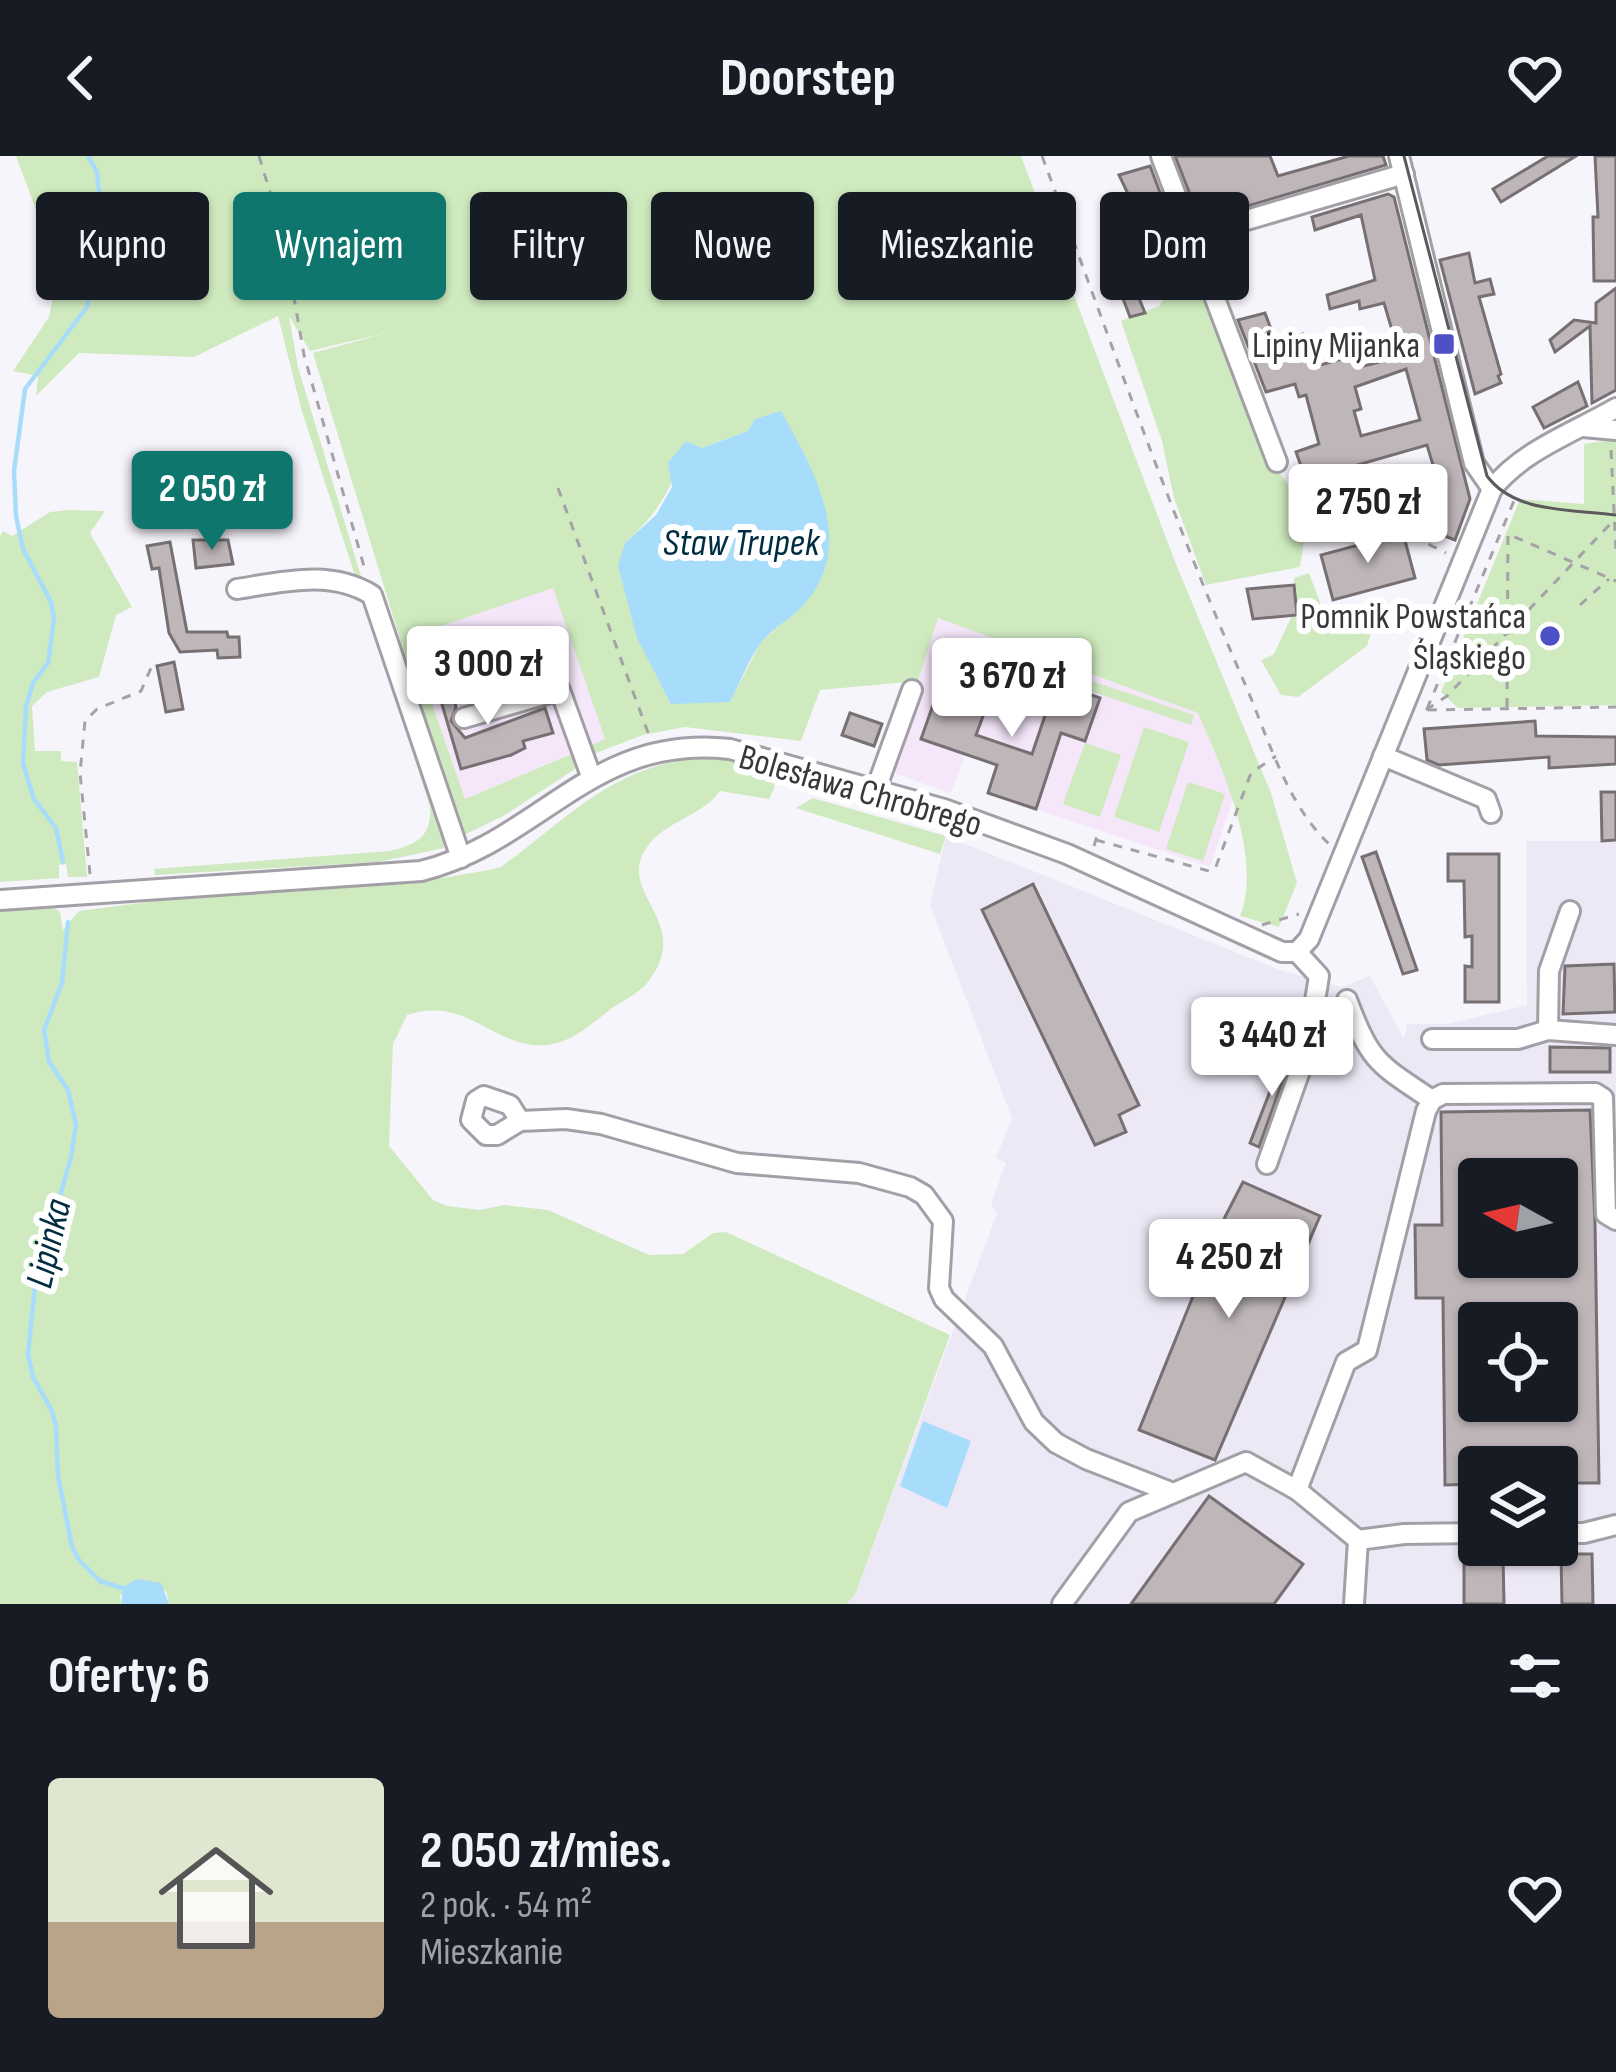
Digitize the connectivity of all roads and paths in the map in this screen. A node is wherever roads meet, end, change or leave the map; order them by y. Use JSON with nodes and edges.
{"nodes":[{"id":1,"x":259,"y":156,"type":"edge"},
{"id":2,"x":1042,"y":156,"type":"edge"},
{"id":3,"x":1161,"y":156,"type":"edge"},
{"id":4,"x":1402,"y":165,"type":"edge"},
{"id":5,"x":1175,"y":192,"type":"edge"},
{"id":6,"x":1249,"y":217,"type":"edge"},
{"id":7,"x":1216,"y":300,"type":"edge"},
{"id":8,"x":1616,"y":409,"type":"edge"},
{"id":9,"x":1583,"y":427,"type":"junction"},
{"id":10,"x":1613,"y":432,"type":"edge"},
{"id":11,"x":1277,"y":462,"type":"joint"},
{"id":12,"x":558,"y":488,"type":"dead end"},
{"id":13,"x":1492,"y":489,"type":"junction"},
{"id":14,"x":1516,"y":496,"type":"dead end"},
{"id":15,"x":1614,"y":520,"type":"edge"},
{"id":16,"x":1502,"y":529,"type":"junction"},
{"id":17,"x":1508,"y":534,"type":"junction"},
{"id":18,"x":1616,"y":550,"type":"edge"},
{"id":19,"x":1462,"y":561,"type":"junction"},
{"id":20,"x":1575,"y":561,"type":"junction"},
{"id":21,"x":1613,"y":579,"type":"edge"},
{"id":22,"x":237,"y":589,"type":"dead end"},
{"id":23,"x":373,"y":595,"type":"junction"},
{"id":24,"x":1580,"y":605,"type":"dead end"},
{"id":25,"x":1508,"y":631,"type":"junction"},
{"id":26,"x":154,"y":661,"type":"dead end"},
{"id":27,"x":912,"y":690,"type":"dead end"},
{"id":28,"x":1508,"y":707,"type":"junction"},
{"id":29,"x":1616,"y":707,"type":"edge"},
{"id":30,"x":1426,"y":710,"type":"junction"},
{"id":31,"x":1414,"y":711,"type":"dead end"},
{"id":32,"x":464,"y":718,"type":"dead end"},
{"id":33,"x":646,"y":744,"type":"junction"},
{"id":34,"x":1383,"y":756,"type":"junction"},
{"id":35,"x":1276,"y":757,"type":"junction"},
{"id":36,"x":591,"y":776,"type":"junction"},
{"id":37,"x":876,"y":789,"type":"junction"},
{"id":38,"x":1491,"y":813,"type":"dead end"},
{"id":39,"x":1100,"y":829,"type":"dead end"},
{"id":40,"x":1096,"y":840,"type":"junction"},
{"id":41,"x":1092,"y":853,"type":"dead end"},
{"id":42,"x":1343,"y":857,"type":"junction"},
{"id":43,"x":461,"y":858,"type":"junction"},
{"id":44,"x":92,"y":893,"type":"junction"},
{"id":45,"x":0,"y":900,"type":"edge"},
{"id":46,"x":1570,"y":911,"type":"dead end"},
{"id":47,"x":1306,"y":912,"type":"dead end"},
{"id":48,"x":1249,"y":925,"type":"dead end"},
{"id":49,"x":1297,"y":952,"type":"junction"},
{"id":50,"x":1347,"y":1000,"type":"dead end"},
{"id":51,"x":1548,"y":1030,"type":"junction"},
{"id":52,"x":1616,"y":1035,"type":"edge"},
{"id":53,"x":1432,"y":1039,"type":"dead end"},
{"id":54,"x":1432,"y":1100,"type":"junction"},
{"id":55,"x":520,"y":1121,"type":"dead end"},
{"id":56,"x":1267,"y":1164,"type":"dead end"},
{"id":57,"x":1616,"y":1220,"type":"edge"},
{"id":58,"x":1297,"y":1490,"type":"junction"},
{"id":59,"x":1173,"y":1493,"type":"junction"},
{"id":60,"x":1616,"y":1525,"type":"edge"},
{"id":61,"x":1458,"y":1533,"type":"edge"},
{"id":62,"x":1578,"y":1533,"type":"edge"},
{"id":63,"x":1358,"y":1540,"type":"junction"},
{"id":64,"x":1062,"y":1604,"type":"edge"},
{"id":65,"x":1354,"y":1604,"type":"edge"}],
"edges":[{"from":1,"to":23,"type":"path"},
{"from":2,"to":35,"type":"path"},
{"from":3,"to":5,"type":"street"},
{"from":4,"to":6,"type":"street"},
{"from":4,"to":13,"type":"street"},
{"from":7,"to":11,"type":"street"},
{"from":8,"to":9,"type":"street"},
{"from":9,"to":10,"type":"street"},
{"from":9,"to":13,"type":"street"},
{"from":10,"to":15,"type":"path"},
{"from":11,"to":19,"type":"path"},
{"from":12,"to":33,"type":"path"},
{"from":13,"to":19,"type":"street"},
{"from":14,"to":16,"type":"path"},
{"from":15,"to":18,"type":"path"},
{"from":15,"to":20,"type":"path"},
{"from":16,"to":17,"type":"path"},
{"from":16,"to":30,"type":"path"},
{"from":17,"to":20,"type":"path"},
{"from":17,"to":25,"type":"path"},
{"from":19,"to":34,"type":"street"},
{"from":20,"to":21,"type":"path"},
{"from":20,"to":25,"type":"path"},
{"from":21,"to":24,"type":"path"},
{"from":22,"to":23,"type":"street"},
{"from":23,"to":43,"type":"street"},
{"from":25,"to":28,"type":"path"},
{"from":25,"to":30,"type":"path"},
{"from":26,"to":44,"type":"path"},
{"from":27,"to":37,"type":"street"},
{"from":28,"to":29,"type":"path"},
{"from":28,"to":30,"type":"path"},
{"from":30,"to":31,"type":"path"},
{"from":32,"to":36,"type":"street"},
{"from":33,"to":36,"type":"street","name":"Bolesława Chrobrego"},
{"from":33,"to":37,"type":"street","name":"Bolesława Chrobrego"},
{"from":34,"to":38,"type":"street"},
{"from":34,"to":42,"type":"street"},
{"from":35,"to":40,"type":"path"},
{"from":35,"to":42,"type":"path"},
{"from":36,"to":43,"type":"street","name":"Bolesława Chrobrego"},
{"from":37,"to":49,"type":"street","name":"Bolesława Chrobrego"},
{"from":39,"to":40,"type":"path"},
{"from":40,"to":41,"type":"path"},
{"from":42,"to":49,"type":"street"},
{"from":43,"to":44,"type":"street","name":"Bolesława Chrobrego"},
{"from":44,"to":45,"type":"street","name":"Bolesława Chrobrego"},
{"from":46,"to":51,"type":"street"},
{"from":47,"to":48,"type":"path"},
{"from":49,"to":56,"type":"street"},
{"from":50,"to":54,"type":"street"},
{"from":51,"to":52,"type":"street"},
{"from":51,"to":53,"type":"street"},
{"from":54,"to":57,"type":"street"},
{"from":54,"to":58,"type":"street"},
{"from":55,"to":59,"type":"street"},
{"from":58,"to":59,"type":"street"},
{"from":58,"to":63,"type":"street"},
{"from":59,"to":64,"type":"street"},
{"from":60,"to":62,"type":"street"},
{"from":61,"to":63,"type":"street"},
{"from":63,"to":65,"type":"street"}]}
